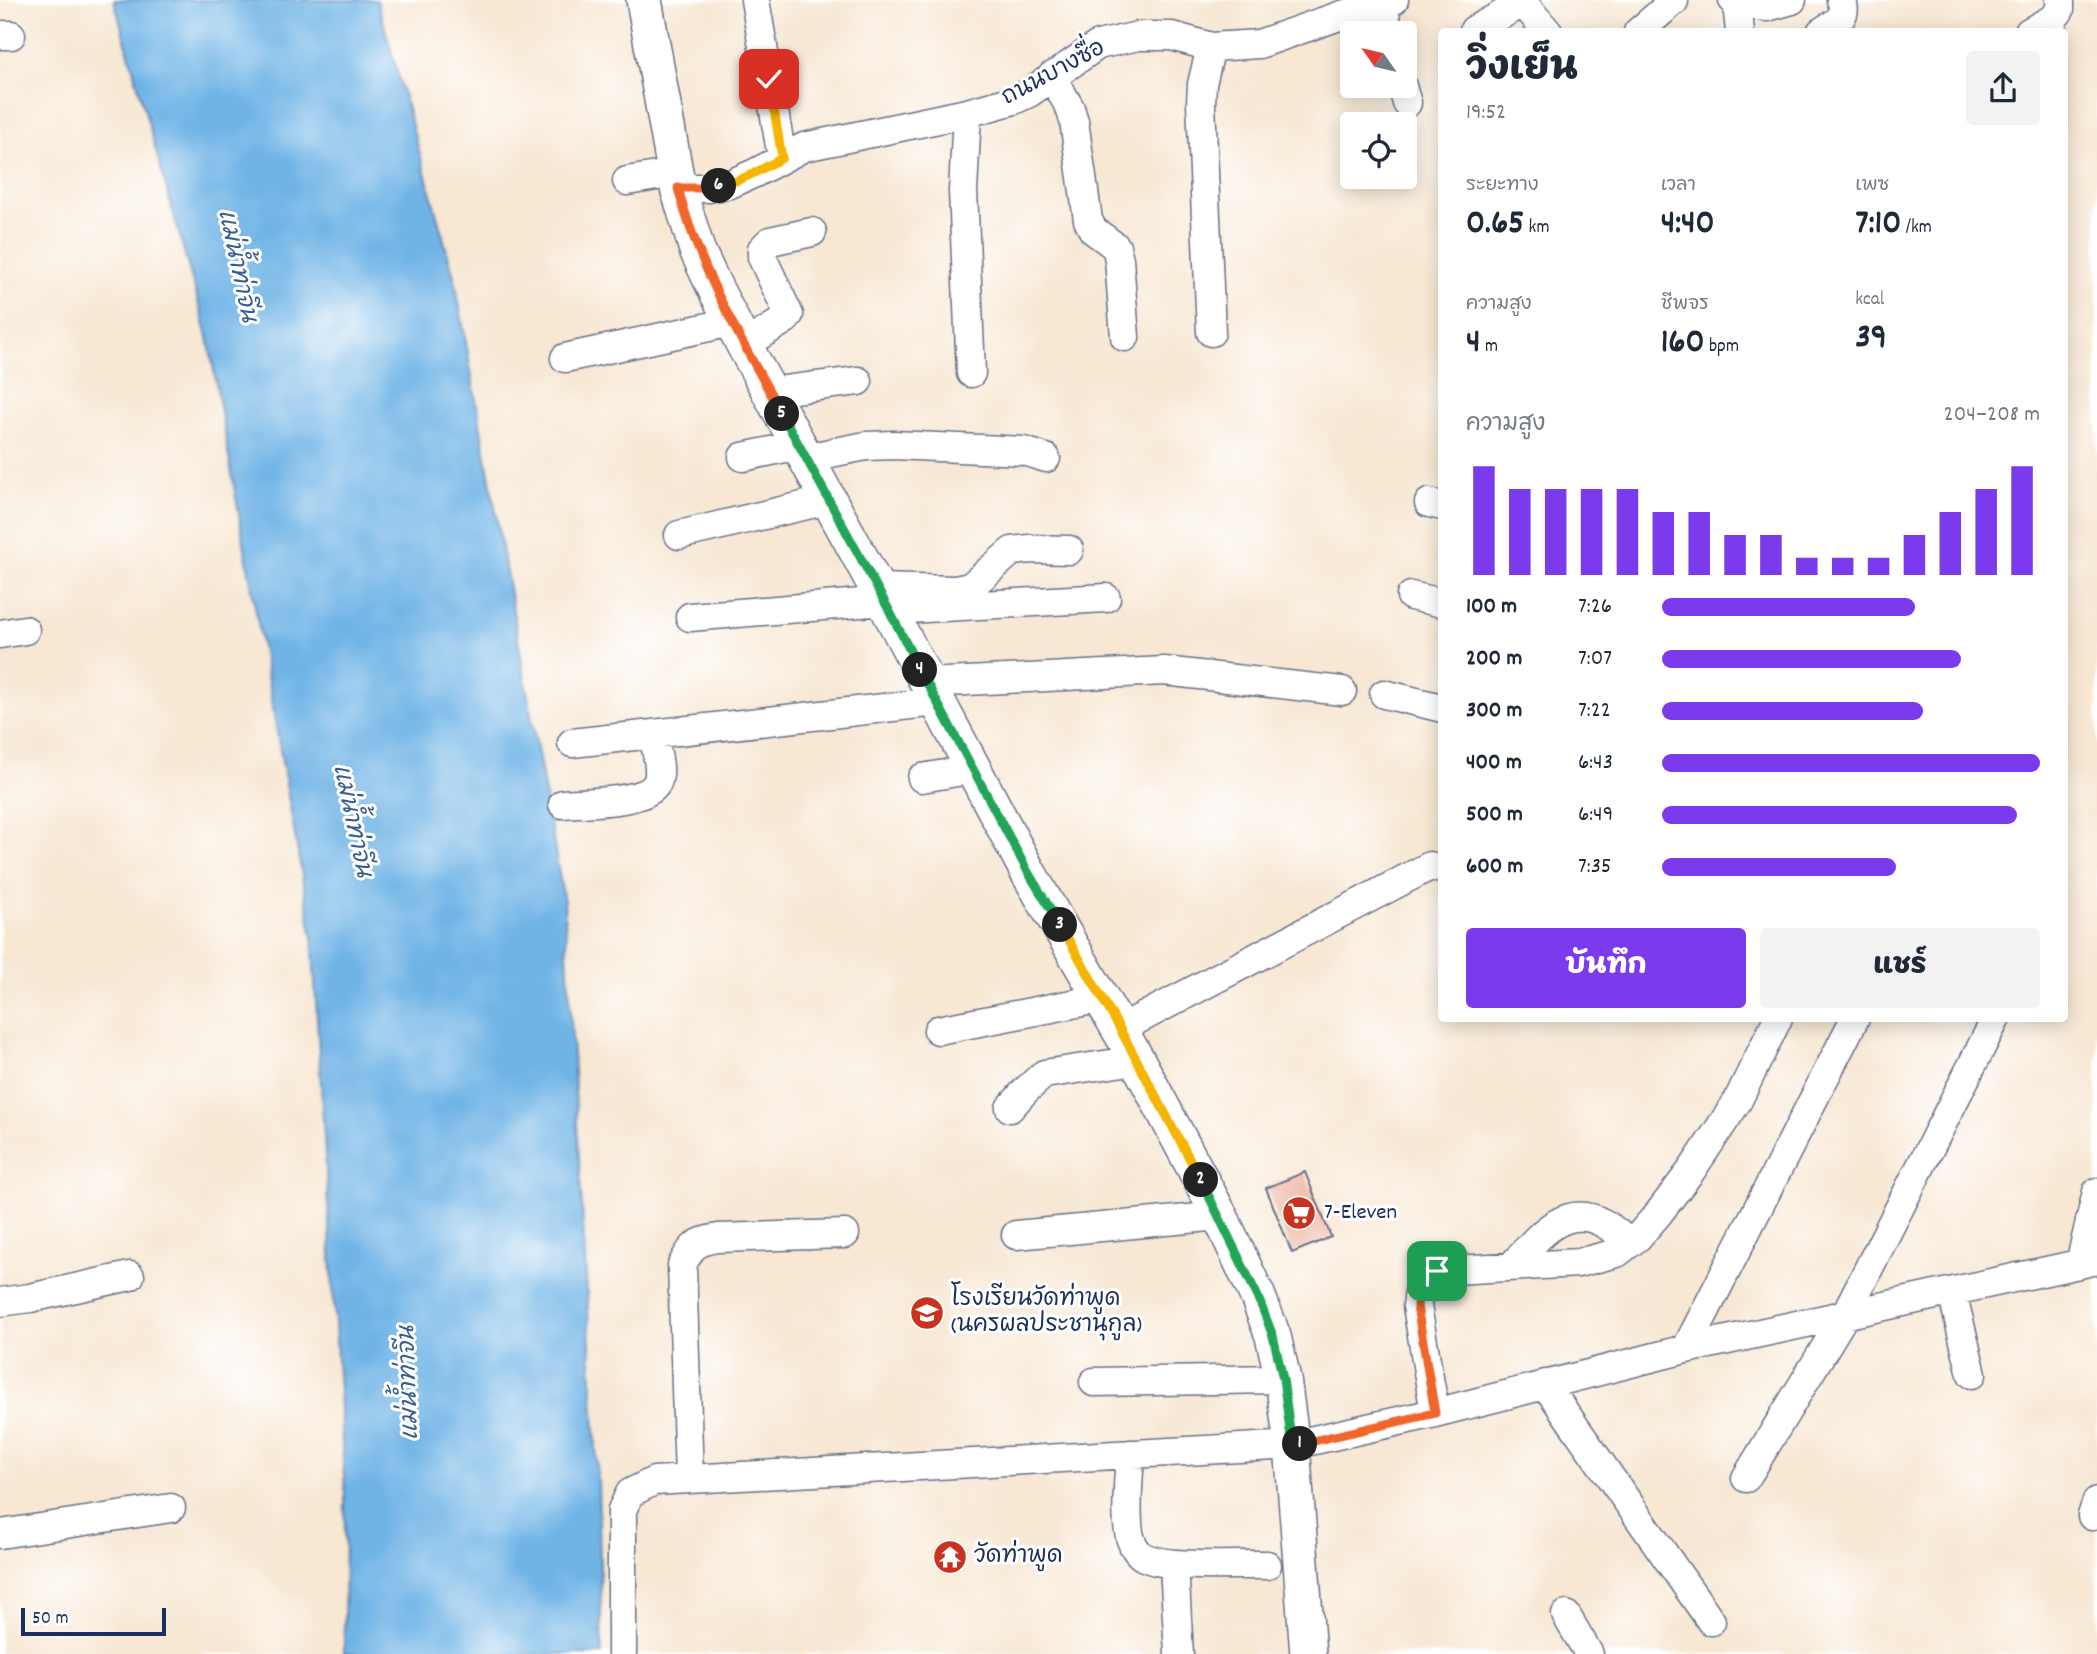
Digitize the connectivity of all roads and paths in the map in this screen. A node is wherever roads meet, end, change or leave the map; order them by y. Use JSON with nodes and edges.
{"nodes":[{"id":1,"x":644,"y":0,"type":"edge"},
{"id":2,"x":755,"y":0,"type":"edge"},
{"id":3,"x":1792,"y":0,"type":"edge"},
{"id":4,"x":2060,"y":0,"type":"edge"},
{"id":5,"x":1674,"y":1,"type":"edge"},
{"id":6,"x":1843,"y":4,"type":"edge"},
{"id":7,"x":1387,"y":10,"type":"edge"},
{"id":8,"x":1737,"y":12,"type":"edge"},
{"id":9,"x":1478,"y":28,"type":"edge"},
{"id":10,"x":1545,"y":28,"type":"edge"},
{"id":11,"x":1643,"y":28,"type":"edge"},
{"id":12,"x":1826,"y":28,"type":"edge"},
{"id":13,"x":2036,"y":28,"type":"edge"},
{"id":14,"x":1211,"y":47,"type":"junction"},
{"id":15,"x":1052,"y":76,"type":"junction"},
{"id":16,"x":967,"y":113,"type":"junction"},
{"id":17,"x":782,"y":158,"type":"junction"},
{"id":18,"x":627,"y":181,"type":"dead end"},
{"id":19,"x":677,"y":181,"type":"junction"},
{"id":20,"x":812,"y":232,"type":"dead end"},
{"id":21,"x":1211,"y":332,"type":"dead end"},
{"id":22,"x":738,"y":333,"type":"junction"},
{"id":23,"x":1125,"y":337,"type":"dead end"},
{"id":24,"x":565,"y":358,"type":"dead end"},
{"id":25,"x":971,"y":373,"type":"dead end"},
{"id":26,"x":858,"y":381,"type":"dead end"},
{"id":27,"x":769,"y":392,"type":"junction"},
{"id":28,"x":802,"y":451,"type":"junction"},
{"id":29,"x":743,"y":457,"type":"dead end"},
{"id":30,"x":1046,"y":458,"type":"dead end"},
{"id":31,"x":828,"y":500,"type":"junction"},
{"id":32,"x":679,"y":535,"type":"dead end"},
{"id":33,"x":1069,"y":550,"type":"dead end"},
{"id":34,"x":1412,"y":596,"type":"dead end"},
{"id":35,"x":1106,"y":598,"type":"dead end"},
{"id":36,"x":884,"y":599,"type":"junction"},
{"id":37,"x":1438,"y":602,"type":"edge"},
{"id":38,"x":690,"y":617,"type":"dead end"},
{"id":39,"x":1342,"y":691,"type":"dead end"},
{"id":40,"x":932,"y":693,"type":"junction"},
{"id":41,"x":1384,"y":694,"type":"dead end"},
{"id":42,"x":1438,"y":707,"type":"edge"},
{"id":43,"x":653,"y":734,"type":"junction"},
{"id":44,"x":572,"y":743,"type":"dead end"},
{"id":45,"x":974,"y":769,"type":"junction"},
{"id":46,"x":922,"y":778,"type":"dead end"},
{"id":47,"x":564,"y":804,"type":"dead end"},
{"id":48,"x":1438,"y":868,"type":"edge"},
{"id":49,"x":1102,"y":998,"type":"junction"},
{"id":50,"x":1776,"y":1022,"type":"edge"},
{"id":51,"x":1853,"y":1022,"type":"edge"},
{"id":52,"x":1994,"y":1022,"type":"edge"},
{"id":53,"x":1120,"y":1029,"type":"junction"},
{"id":54,"x":938,"y":1030,"type":"dead end"},
{"id":55,"x":1137,"y":1060,"type":"junction"},
{"id":56,"x":1010,"y":1108,"type":"dead end"},
{"id":57,"x":2097,"y":1192,"type":"edge"},
{"id":58,"x":1220,"y":1216,"type":"junction"},
{"id":59,"x":845,"y":1234,"type":"dead end"},
{"id":60,"x":1016,"y":1236,"type":"dead end"},
{"id":61,"x":1630,"y":1243,"type":"junction"},
{"id":62,"x":2088,"y":1262,"type":"edge"},
{"id":63,"x":1512,"y":1266,"type":"junction"},
{"id":64,"x":130,"y":1276,"type":"dead end"},
{"id":65,"x":1952,"y":1292,"type":"junction"},
{"id":66,"x":0,"y":1302,"type":"edge"},
{"id":67,"x":1845,"y":1315,"type":"junction"},
{"id":68,"x":1686,"y":1349,"type":"junction"},
{"id":69,"x":1972,"y":1374,"type":"dead end"},
{"id":70,"x":1283,"y":1379,"type":"junction"},
{"id":71,"x":1094,"y":1382,"type":"dead end"},
{"id":72,"x":1545,"y":1384,"type":"junction"},
{"id":73,"x":1435,"y":1413,"type":"junction"},
{"id":74,"x":1292,"y":1445,"type":"junction"},
{"id":75,"x":1129,"y":1454,"type":"junction"},
{"id":76,"x":1746,"y":1478,"type":"dead end"},
{"id":77,"x":689,"y":1479,"type":"junction"},
{"id":78,"x":171,"y":1508,"type":"dead end"},
{"id":79,"x":0,"y":1534,"type":"edge"},
{"id":80,"x":1174,"y":1564,"type":"junction"},
{"id":81,"x":1282,"y":1565,"type":"junction"},
{"id":82,"x":1566,"y":1615,"type":"dead end"},
{"id":83,"x":1712,"y":1620,"type":"dead end"},
{"id":84,"x":622,"y":1654,"type":"edge"},
{"id":85,"x":1178,"y":1654,"type":"edge"},
{"id":86,"x":1308,"y":1654,"type":"edge"},
{"id":87,"x":1589,"y":1654,"type":"edge"}],
"edges":[{"from":1,"to":19,"type":"main road"},
{"from":2,"to":17,"type":"street"},
{"from":3,"to":8,"type":"street"},
{"from":4,"to":13,"type":"street"},
{"from":5,"to":11,"type":"street"},
{"from":6,"to":12,"type":"street"},
{"from":7,"to":14,"type":"street","name":"ถนนบางซื่อ"},
{"from":9,"to":10,"type":"street"},
{"from":14,"to":15,"type":"street","name":"ถนนบางซื่อ"},
{"from":14,"to":21,"type":"street"},
{"from":15,"to":16,"type":"street","name":"ถนนบางซื่อ"},
{"from":15,"to":23,"type":"street"},
{"from":16,"to":17,"type":"street","name":"ถนนบางซื่อ"},
{"from":16,"to":25,"type":"street"},
{"from":17,"to":19,"type":"street","name":"ถนนบางซื่อ"},
{"from":18,"to":19,"type":"street","name":"ถนนบางซื่อ"},
{"from":19,"to":22,"type":"main road"},
{"from":20,"to":22,"type":"street"},
{"from":22,"to":24,"type":"street"},
{"from":22,"to":27,"type":"main road"},
{"from":26,"to":27,"type":"street"},
{"from":27,"to":28,"type":"main road"},
{"from":28,"to":29,"type":"street"},
{"from":28,"to":30,"type":"street"},
{"from":28,"to":31,"type":"main road"},
{"from":31,"to":32,"type":"street"},
{"from":31,"to":36,"type":"main road"},
{"from":33,"to":36,"type":"street"},
{"from":34,"to":37,"type":"street"},
{"from":35,"to":36,"type":"street"},
{"from":36,"to":38,"type":"street"},
{"from":36,"to":40,"type":"main road"},
{"from":39,"to":40,"type":"street"},
{"from":40,"to":43,"type":"street"},
{"from":40,"to":45,"type":"main road"},
{"from":41,"to":42,"type":"street"},
{"from":43,"to":44,"type":"street"},
{"from":43,"to":47,"type":"street"},
{"from":45,"to":46,"type":"street"},
{"from":45,"to":49,"type":"main road"},
{"from":48,"to":53,"type":"street"},
{"from":49,"to":53,"type":"main road"},
{"from":49,"to":54,"type":"street"},
{"from":50,"to":61,"type":"street"},
{"from":51,"to":68,"type":"street"},
{"from":52,"to":67,"type":"street"},
{"from":53,"to":55,"type":"main road"},
{"from":55,"to":56,"type":"street"},
{"from":55,"to":58,"type":"main road"},
{"from":57,"to":62,"type":"street"},
{"from":58,"to":60,"type":"street"},
{"from":58,"to":70,"type":"main road"},
{"from":59,"to":77,"type":"street"},
{"from":61,"to":63,"type":"street"},
{"from":61,"to":63,"type":"street"},
{"from":62,"to":65,"type":"street"},
{"from":63,"to":73,"type":"street"},
{"from":64,"to":66,"type":"street"},
{"from":65,"to":67,"type":"street"},
{"from":65,"to":69,"type":"street"},
{"from":67,"to":68,"type":"street"},
{"from":67,"to":76,"type":"street"},
{"from":68,"to":72,"type":"street"},
{"from":70,"to":71,"type":"street"},
{"from":70,"to":74,"type":"main road"},
{"from":72,"to":73,"type":"street"},
{"from":72,"to":83,"type":"street"},
{"from":73,"to":74,"type":"street"},
{"from":74,"to":75,"type":"street"},
{"from":74,"to":81,"type":"main road"},
{"from":75,"to":77,"type":"street"},
{"from":75,"to":80,"type":"street"},
{"from":77,"to":84,"type":"street"},
{"from":78,"to":79,"type":"street"},
{"from":80,"to":81,"type":"street"},
{"from":80,"to":85,"type":"street"},
{"from":81,"to":86,"type":"main road"},
{"from":82,"to":87,"type":"street"}]}
